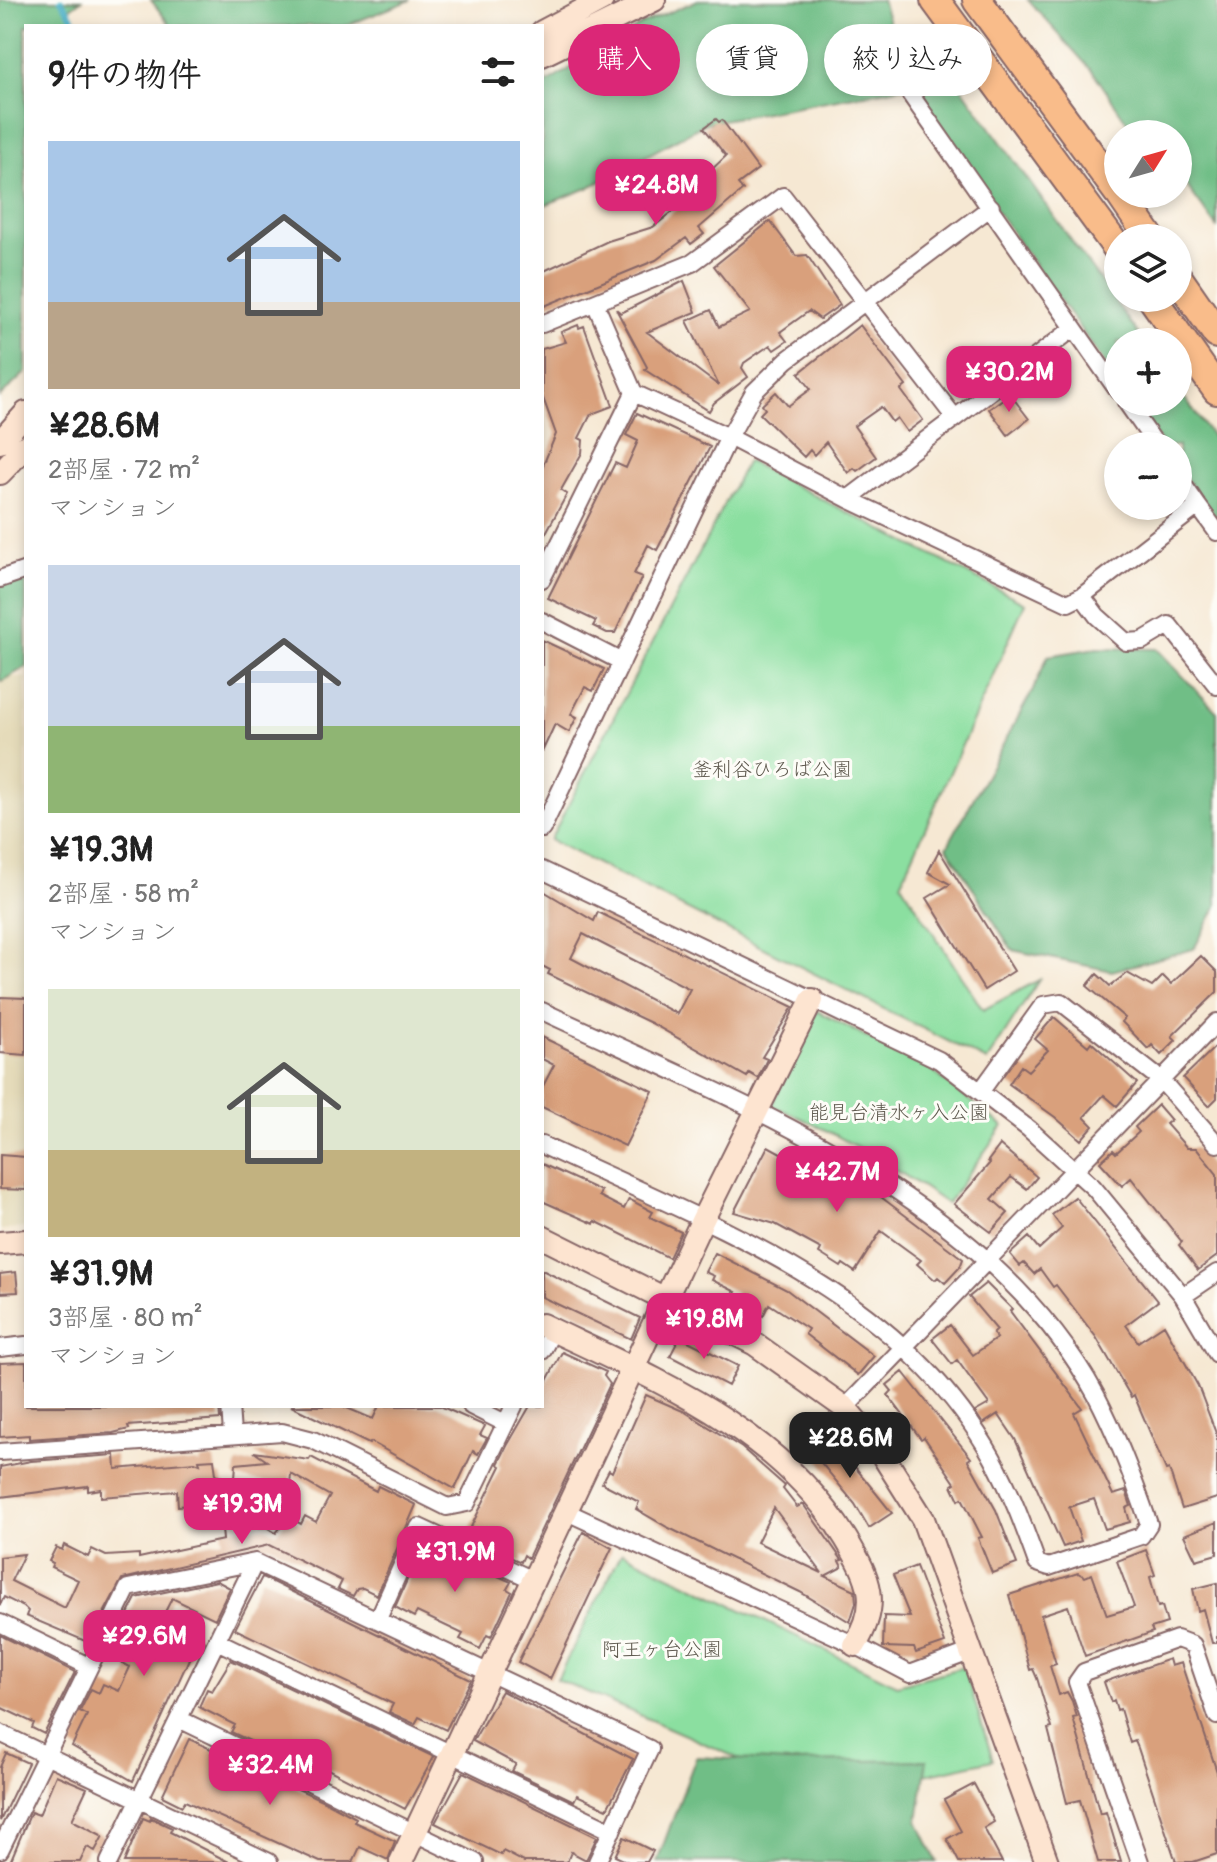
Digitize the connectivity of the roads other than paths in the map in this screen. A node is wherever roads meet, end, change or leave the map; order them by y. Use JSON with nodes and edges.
{"nodes":[{"id":1,"x":602,"y":0,"type":"edge"},
{"id":2,"x":654,"y":0,"type":"edge"},
{"id":3,"x":935,"y":0,"type":"edge"},
{"id":4,"x":977,"y":0,"type":"edge"},
{"id":5,"x":544,"y":31,"type":"edge"},
{"id":6,"x":544,"y":54,"type":"edge"},
{"id":7,"x":911,"y":96,"type":"edge"},
{"id":8,"x":1104,"y":173,"type":"edge"},
{"id":9,"x":991,"y":207,"type":"junction"},
{"id":10,"x":1104,"y":230,"type":"edge"},
{"id":11,"x":1192,"y":298,"type":"edge"},
{"id":12,"x":595,"y":303,"type":"junction"},
{"id":13,"x":866,"y":304,"type":"junction"},
{"id":14,"x":1162,"y":312,"type":"edge"},
{"id":15,"x":544,"y":323,"type":"edge"},
{"id":16,"x":1074,"y":328,"type":"junction"},
{"id":17,"x":1217,"y":334,"type":"edge"},
{"id":18,"x":1104,"y":371,"type":"edge"},
{"id":19,"x":1217,"y":390,"type":"edge"},
{"id":20,"x":634,"y":393,"type":"junction"},
{"id":21,"x":24,"y":415,"type":"edge"},
{"id":22,"x":955,"y":418,"type":"junction"},
{"id":23,"x":729,"y":437,"type":"junction"},
{"id":24,"x":0,"y":442,"type":"edge"},
{"id":25,"x":24,"y":448,"type":"edge"},
{"id":26,"x":0,"y":473,"type":"edge"},
{"id":27,"x":1192,"y":497,"type":"edge"},
{"id":28,"x":848,"y":499,"type":"junction"},
{"id":29,"x":1198,"y":506,"type":"junction"},
{"id":30,"x":1217,"y":532,"type":"edge"},
{"id":31,"x":24,"y":571,"type":"edge"},
{"id":32,"x":544,"y":575,"type":"edge"},
{"id":33,"x":0,"y":579,"type":"edge"},
{"id":34,"x":1082,"y":596,"type":"junction"},
{"id":35,"x":544,"y":622,"type":"edge"},
{"id":36,"x":622,"y":662,"type":"junction"},
{"id":37,"x":1217,"y":686,"type":"edge"},
{"id":38,"x":544,"y":825,"type":"edge"},
{"id":39,"x":544,"y":871,"type":"edge"},
{"id":40,"x":812,"y":1000,"type":"junction"},
{"id":41,"x":544,"y":1012,"type":"edge"},
{"id":42,"x":1217,"y":1022,"type":"edge"},
{"id":43,"x":1161,"y":1080,"type":"junction"},
{"id":44,"x":981,"y":1091,"type":"junction"},
{"id":45,"x":757,"y":1112,"type":"junction"},
{"id":46,"x":1217,"y":1144,"type":"edge"},
{"id":47,"x":544,"y":1146,"type":"edge"},
{"id":48,"x":1075,"y":1169,"type":"junction"},
{"id":49,"x":702,"y":1221,"type":"junction"},
{"id":50,"x":544,"y":1238,"type":"edge"},
{"id":51,"x":24,"y":1241,"type":"edge"},
{"id":52,"x":0,"y":1243,"type":"edge"},
{"id":53,"x":988,"y":1261,"type":"junction"},
{"id":54,"x":1217,"y":1273,"type":"edge"},
{"id":55,"x":1183,"y":1296,"type":"junction"},
{"id":56,"x":668,"y":1300,"type":"junction"},
{"id":57,"x":547,"y":1328,"type":"edge"},
{"id":58,"x":24,"y":1345,"type":"edge"},
{"id":59,"x":905,"y":1347,"type":"junction"},
{"id":60,"x":0,"y":1348,"type":"edge"},
{"id":61,"x":1217,"y":1354,"type":"edge"},
{"id":62,"x":632,"y":1370,"type":"junction"},
{"id":63,"x":230,"y":1408,"type":"edge"},
{"id":64,"x":475,"y":1408,"type":"edge"},
{"id":65,"x":513,"y":1408,"type":"edge"},
{"id":66,"x":845,"y":1408,"type":"junction"},
{"id":67,"x":505,"y":1423,"type":"junction"},
{"id":68,"x":232,"y":1434,"type":"junction"},
{"id":69,"x":0,"y":1452,"type":"edge"},
{"id":70,"x":567,"y":1512,"type":"junction"},
{"id":71,"x":255,"y":1562,"type":"junction"},
{"id":72,"x":533,"y":1580,"type":"junction"},
{"id":73,"x":378,"y":1619,"type":"junction"},
{"id":74,"x":0,"y":1623,"type":"edge"},
{"id":75,"x":219,"y":1642,"type":"junction"},
{"id":76,"x":855,"y":1645,"type":"junction"},
{"id":77,"x":972,"y":1651,"type":"junction"},
{"id":78,"x":88,"y":1666,"type":"junction"},
{"id":79,"x":490,"y":1674,"type":"junction"},
{"id":80,"x":1217,"y":1716,"type":"edge"},
{"id":81,"x":179,"y":1719,"type":"junction"},
{"id":82,"x":0,"y":1733,"type":"edge"},
{"id":83,"x":46,"y":1755,"type":"junction"},
{"id":84,"x":452,"y":1755,"type":"junction"},
{"id":85,"x":138,"y":1799,"type":"junction"},
{"id":86,"x":612,"y":1831,"type":"junction"},
{"id":87,"x":414,"y":1833,"type":"junction"},
{"id":88,"x":0,"y":1850,"type":"edge"},
{"id":89,"x":109,"y":1862,"type":"edge"},
{"id":90,"x":269,"y":1862,"type":"edge"},
{"id":91,"x":401,"y":1862,"type":"edge"},
{"id":92,"x":475,"y":1862,"type":"edge"},
{"id":93,"x":597,"y":1862,"type":"edge"},
{"id":94,"x":1047,"y":1862,"type":"edge"},
{"id":95,"x":1140,"y":1862,"type":"edge"}],
"edges":[{"from":1,"to":5,"type":"street"},
{"from":2,"to":6,"type":"street"},
{"from":3,"to":10,"type":"highway"},
{"from":4,"to":8,"type":"highway"},
{"from":7,"to":9,"type":"street"},
{"from":9,"to":13,"type":"street"},
{"from":9,"to":16,"type":"street"},
{"from":11,"to":17,"type":"highway"},
{"from":12,"to":13,"type":"street"},
{"from":12,"to":15,"type":"street"},
{"from":12,"to":20,"type":"street"},
{"from":13,"to":22,"type":"street"},
{"from":13,"to":23,"type":"street"},
{"from":14,"to":19,"type":"highway"},
{"from":16,"to":18,"type":"street"},
{"from":16,"to":22,"type":"street"},
{"from":20,"to":23,"type":"street"},
{"from":20,"to":32,"type":"street"},
{"from":21,"to":24,"type":"street"},
{"from":22,"to":28,"type":"street"},
{"from":23,"to":28,"type":"street"},
{"from":23,"to":36,"type":"street"},
{"from":25,"to":26,"type":"street"},
{"from":27,"to":29,"type":"street"},
{"from":28,"to":34,"type":"street"},
{"from":29,"to":30,"type":"street"},
{"from":29,"to":34,"type":"street"},
{"from":31,"to":33,"type":"street"},
{"from":34,"to":37,"type":"street"},
{"from":35,"to":36,"type":"street"},
{"from":36,"to":38,"type":"street"},
{"from":39,"to":40,"type":"street"},
{"from":40,"to":44,"type":"street"},
{"from":40,"to":45,"type":"street"},
{"from":41,"to":45,"type":"street"},
{"from":42,"to":43,"type":"street"},
{"from":43,"to":44,"type":"street"},
{"from":43,"to":46,"type":"street"},
{"from":43,"to":48,"type":"street"},
{"from":44,"to":48,"type":"street"},
{"from":45,"to":49,"type":"street"},
{"from":45,"to":53,"type":"street"},
{"from":47,"to":49,"type":"street"},
{"from":48,"to":53,"type":"street"},
{"from":48,"to":55,"type":"street"},
{"from":49,"to":56,"type":"street"},
{"from":49,"to":59,"type":"street"},
{"from":50,"to":56,"type":"street"},
{"from":51,"to":52,"type":"street"},
{"from":53,"to":59,"type":"street"},
{"from":53,"to":59,"type":"street"},
{"from":54,"to":55,"type":"street"},
{"from":55,"to":61,"type":"street"},
{"from":56,"to":62,"type":"street"},
{"from":56,"to":66,"type":"street"},
{"from":57,"to":62,"type":"street"},
{"from":58,"to":60,"type":"street"},
{"from":59,"to":66,"type":"street"},
{"from":62,"to":70,"type":"street"},
{"from":62,"to":76,"type":"street"},
{"from":63,"to":68,"type":"street"},
{"from":64,"to":67,"type":"street"},
{"from":65,"to":67,"type":"street"},
{"from":66,"to":77,"type":"street"},
{"from":67,"to":68,"type":"street"},
{"from":68,"to":69,"type":"street"},
{"from":70,"to":72,"type":"street"},
{"from":70,"to":76,"type":"street"},
{"from":71,"to":73,"type":"street"},
{"from":71,"to":75,"type":"street"},
{"from":71,"to":78,"type":"street"},
{"from":72,"to":73,"type":"street"},
{"from":72,"to":79,"type":"street"},
{"from":73,"to":79,"type":"street"},
{"from":74,"to":78,"type":"street"},
{"from":75,"to":81,"type":"street"},
{"from":75,"to":84,"type":"street"},
{"from":76,"to":77,"type":"street"},
{"from":77,"to":94,"type":"street"},
{"from":78,"to":83,"type":"street"},
{"from":79,"to":84,"type":"street"},
{"from":79,"to":86,"type":"street"},
{"from":80,"to":95,"type":"street"},
{"from":81,"to":85,"type":"street"},
{"from":81,"to":87,"type":"street"},
{"from":82,"to":83,"type":"street"},
{"from":83,"to":85,"type":"street"},
{"from":83,"to":88,"type":"street"},
{"from":84,"to":86,"type":"street"},
{"from":84,"to":87,"type":"street"},
{"from":85,"to":89,"type":"street"},
{"from":85,"to":90,"type":"street"},
{"from":86,"to":93,"type":"street"},
{"from":87,"to":91,"type":"street"},
{"from":87,"to":92,"type":"street"}]}
